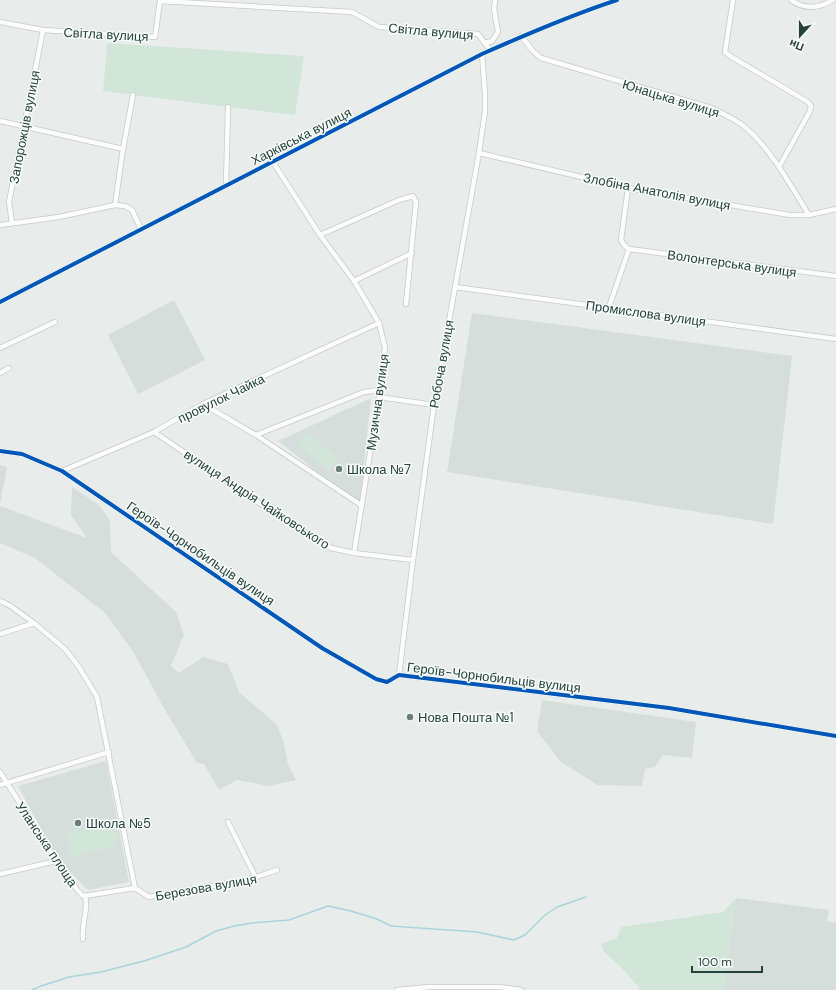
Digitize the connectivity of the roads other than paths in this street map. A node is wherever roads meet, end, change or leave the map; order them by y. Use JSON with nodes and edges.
{"nodes":[{"id":1,"x":495,"y":0,"type":"edge"},
{"id":2,"x":617,"y":0,"type":"edge"},
{"id":3,"x":732,"y":0,"type":"edge"},
{"id":4,"x":791,"y":0,"type":"edge"},
{"id":5,"x":833,"y":0,"type":"edge"},
{"id":6,"x":160,"y":1,"type":"edge"},
{"id":7,"x":0,"y":22,"type":"edge"},
{"id":8,"x":43,"y":30,"type":"junction"},
{"id":9,"x":521,"y":36,"type":"junction"},
{"id":10,"x":485,"y":43,"type":"junction"},
{"id":11,"x":490,"y":50,"type":"junction"},
{"id":12,"x":482,"y":54,"type":"junction"},
{"id":13,"x":134,"y":95,"type":"dead end"},
{"id":14,"x":228,"y":108,"type":"dead end"},
{"id":15,"x":0,"y":121,"type":"edge"},
{"id":16,"x":24,"y":126,"type":"junction"},
{"id":17,"x":123,"y":149,"type":"junction"},
{"id":18,"x":479,"y":153,"type":"junction"},
{"id":19,"x":273,"y":162,"type":"junction"},
{"id":20,"x":779,"y":167,"type":"junction"},
{"id":21,"x":226,"y":185,"type":"junction"},
{"id":22,"x":628,"y":188,"type":"junction"},
{"id":23,"x":115,"y":205,"type":"junction"},
{"id":24,"x":836,"y":210,"type":"edge"},
{"id":25,"x":809,"y":215,"type":"junction"},
{"id":26,"x":12,"y":223,"type":"junction"},
{"id":27,"x":0,"y":225,"type":"edge"},
{"id":28,"x":141,"y":229,"type":"junction"},
{"id":29,"x":320,"y":235,"type":"junction"},
{"id":30,"x":629,"y":249,"type":"junction"},
{"id":31,"x":412,"y":253,"type":"junction"},
{"id":32,"x":836,"y":276,"type":"edge"},
{"id":33,"x":354,"y":281,"type":"junction"},
{"id":34,"x":455,"y":287,"type":"junction"},
{"id":35,"x":0,"y":302,"type":"edge"},
{"id":36,"x":406,"y":304,"type":"dead end"},
{"id":37,"x":609,"y":307,"type":"junction"},
{"id":38,"x":55,"y":322,"type":"dead end"},
{"id":39,"x":380,"y":323,"type":"junction"},
{"id":40,"x":836,"y":339,"type":"edge"},
{"id":41,"x":0,"y":348,"type":"edge"},
{"id":42,"x":9,"y":368,"type":"dead end"},
{"id":43,"x":0,"y":373,"type":"edge"},
{"id":44,"x":379,"y":390,"type":"junction"},
{"id":45,"x":379,"y":397,"type":"junction"},
{"id":46,"x":203,"y":404,"type":"junction"},
{"id":47,"x":434,"y":405,"type":"junction"},
{"id":48,"x":154,"y":432,"type":"junction"},
{"id":49,"x":256,"y":435,"type":"junction"},
{"id":50,"x":0,"y":451,"type":"edge"},
{"id":51,"x":62,"y":471,"type":"junction"},
{"id":52,"x":361,"y":505,"type":"junction"},
{"id":53,"x":354,"y":553,"type":"junction"},
{"id":54,"x":413,"y":560,"type":"junction"},
{"id":55,"x":0,"y":601,"type":"edge"},
{"id":56,"x":34,"y":623,"type":"junction"},
{"id":57,"x":0,"y":634,"type":"edge"},
{"id":58,"x":399,"y":675,"type":"junction"},
{"id":59,"x":836,"y":736,"type":"edge"},
{"id":60,"x":109,"y":752,"type":"junction"},
{"id":61,"x":0,"y":772,"type":"edge"},
{"id":62,"x":6,"y":783,"type":"junction"},
{"id":63,"x":0,"y":785,"type":"edge"},
{"id":64,"x":228,"y":822,"type":"dead end"},
{"id":65,"x":56,"y":861,"type":"junction"},
{"id":66,"x":277,"y":870,"type":"dead end"},
{"id":67,"x":0,"y":874,"type":"edge"},
{"id":68,"x":256,"y":878,"type":"junction"},
{"id":69,"x":135,"y":888,"type":"junction"},
{"id":70,"x":85,"y":896,"type":"junction"},
{"id":71,"x":83,"y":939,"type":"dead end"},
{"id":72,"x":397,"y":990,"type":"edge"},
{"id":73,"x":521,"y":990,"type":"edge"}],
"edges":[{"from":1,"to":10,"type":"street"},
{"from":2,"to":9,"type":"street","name":"Харківська вулиця"},
{"from":3,"to":20,"type":"street"},
{"from":4,"to":5,"type":"street"},
{"from":6,"to":8,"type":"street","name":"Світла вулиця"},
{"from":6,"to":10,"type":"street","name":"Світла вулиця"},
{"from":7,"to":8,"type":"street","name":"Світла вулиця"},
{"from":8,"to":16,"type":"street","name":"Запорожців вулиця"},
{"from":9,"to":11,"type":"street","name":"Харківська вулиця"},
{"from":9,"to":20,"type":"street","name":"Юнацька вулиця"},
{"from":10,"to":11,"type":"street"},
{"from":11,"to":12,"type":"street","name":"Харківська вулиця"},
{"from":12,"to":18,"type":"street","name":"Робоча вулиця"},
{"from":12,"to":19,"type":"street","name":"Харківська вулиця"},
{"from":13,"to":17,"type":"street"},
{"from":14,"to":21,"type":"street"},
{"from":15,"to":16,"type":"street"},
{"from":16,"to":17,"type":"street"},
{"from":16,"to":26,"type":"street","name":"Запорожців вулиця"},
{"from":17,"to":23,"type":"street"},
{"from":18,"to":22,"type":"street","name":"Злобіна Анатолія вулиця"},
{"from":18,"to":34,"type":"street","name":"Робоча вулиця"},
{"from":19,"to":21,"type":"street","name":"Харківська вулиця"},
{"from":19,"to":29,"type":"street","name":"Музична вулиця"},
{"from":20,"to":25,"type":"street","name":"Юнацька вулиця"},
{"from":21,"to":28,"type":"street","name":"Харківська вулиця"},
{"from":22,"to":25,"type":"street","name":"Злобіна Анатолія вулиця"},
{"from":22,"to":30,"type":"street"},
{"from":23,"to":26,"type":"street"},
{"from":23,"to":28,"type":"street"},
{"from":24,"to":25,"type":"street","name":"Злобіна Анатолія вулиця"},
{"from":26,"to":27,"type":"street"},
{"from":28,"to":35,"type":"street","name":"Харківська вулиця"},
{"from":29,"to":31,"type":"street"},
{"from":29,"to":33,"type":"street","name":"Музична вулиця"},
{"from":30,"to":32,"type":"street","name":"Волонтерська вулиця"},
{"from":30,"to":37,"type":"street"},
{"from":31,"to":33,"type":"street"},
{"from":31,"to":36,"type":"street"},
{"from":33,"to":39,"type":"street","name":"Музична вулиця"},
{"from":34,"to":37,"type":"street","name":"Промислова вулиця"},
{"from":34,"to":47,"type":"street","name":"Робоча вулиця"},
{"from":37,"to":40,"type":"street","name":"Промислова вулиця"},
{"from":38,"to":41,"type":"street"},
{"from":39,"to":44,"type":"street","name":"Музична вулиця"},
{"from":39,"to":46,"type":"street","name":"провулок Чайка"},
{"from":42,"to":43,"type":"street"},
{"from":44,"to":45,"type":"street","name":"Музична вулиця"},
{"from":44,"to":49,"type":"street"},
{"from":45,"to":47,"type":"street"},
{"from":45,"to":52,"type":"street","name":"Музична вулиця"},
{"from":46,"to":48,"type":"street","name":"провулок Чайка"},
{"from":46,"to":49,"type":"street"},
{"from":47,"to":54,"type":"street","name":"Робоча вулиця"},
{"from":48,"to":51,"type":"street","name":"провулок Чайка"},
{"from":48,"to":53,"type":"street","name":"вулиця Андрія Чайковського"},
{"from":49,"to":52,"type":"street"},
{"from":50,"to":51,"type":"street","name":"Героїв-Чорнобильців вулиця"},
{"from":51,"to":58,"type":"street","name":"Героїв-Чорнобильців вулиця"},
{"from":52,"to":53,"type":"street","name":"Музична вулиця"},
{"from":53,"to":54,"type":"street","name":"вулиця Андрія Чайковського"},
{"from":54,"to":58,"type":"street","name":"Робоча вулиця"},
{"from":55,"to":56,"type":"street"},
{"from":56,"to":57,"type":"street"},
{"from":56,"to":60,"type":"street"},
{"from":58,"to":59,"type":"street","name":"Героїв-Чорнобильців вулиця"},
{"from":60,"to":62,"type":"street"},
{"from":60,"to":69,"type":"street"},
{"from":61,"to":62,"type":"street","name":"Уланська площа"},
{"from":62,"to":63,"type":"street"},
{"from":62,"to":65,"type":"street","name":"Уланська площа"},
{"from":64,"to":68,"type":"street"},
{"from":65,"to":67,"type":"street"},
{"from":65,"to":70,"type":"street","name":"Уланська площа"},
{"from":66,"to":68,"type":"street","name":"Березова вулиця"},
{"from":68,"to":69,"type":"street","name":"Березова вулиця"},
{"from":69,"to":70,"type":"street","name":"Уланська площа"},
{"from":70,"to":71,"type":"street"},
{"from":72,"to":73,"type":"street"}]}
